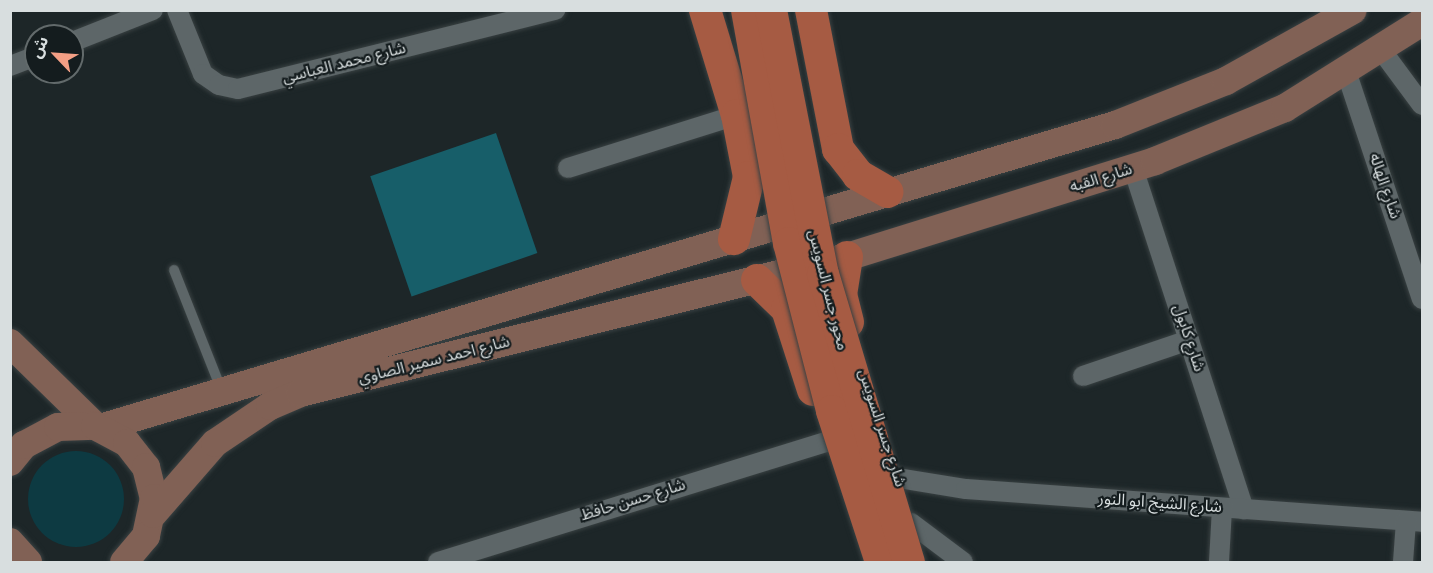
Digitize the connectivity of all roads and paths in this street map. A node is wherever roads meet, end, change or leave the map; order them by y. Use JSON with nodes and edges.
{"nodes":[{"id":1,"x":153,"y":10,"type":"edge"},
{"id":2,"x":177,"y":10,"type":"edge"},
{"id":3,"x":555,"y":10,"type":"edge"},
{"id":4,"x":705,"y":10,"type":"edge"},
{"id":5,"x":747,"y":10,"type":"edge"},
{"id":6,"x":771,"y":10,"type":"edge"},
{"id":7,"x":811,"y":10,"type":"edge"},
{"id":8,"x":1353,"y":10,"type":"edge"},
{"id":9,"x":1422,"y":22,"type":"edge"},
{"id":10,"x":84,"y":37,"type":"edge"},
{"id":11,"x":1382,"y":51,"type":"junction"},
{"id":12,"x":1347,"y":74,"type":"junction"},
{"id":13,"x":828,"y":100,"type":"junction"},
{"id":14,"x":1422,"y":105,"type":"edge"},
{"id":15,"x":737,"y":115,"type":"junction"},
{"id":16,"x":568,"y":168,"type":"dead end"},
{"id":17,"x":1133,"y":168,"type":"junction"},
{"id":18,"x":887,"y":192,"type":"junction"},
{"id":19,"x":734,"y":239,"type":"junction"},
{"id":20,"x":847,"y":257,"type":"junction"},
{"id":21,"x":174,"y":270,"type":"dead end"},
{"id":22,"x":756,"y":280,"type":"junction"},
{"id":23,"x":1422,"y":299,"type":"edge"},
{"id":24,"x":843,"y":306,"type":"junction"},
{"id":25,"x":790,"y":320,"type":"junction"},
{"id":26,"x":1189,"y":340,"type":"junction"},
{"id":27,"x":10,"y":343,"type":"edge"},
{"id":28,"x":1083,"y":376,"type":"dead end"},
{"id":29,"x":221,"y":389,"type":"junction"},
{"id":30,"x":98,"y":427,"type":"junction"},
{"id":31,"x":829,"y":441,"type":"junction"},
{"id":32,"x":10,"y":462,"type":"edge"},
{"id":33,"x":898,"y":478,"type":"junction"},
{"id":34,"x":1222,"y":508,"type":"junction"},
{"id":35,"x":1244,"y":509,"type":"junction"},
{"id":36,"x":153,"y":514,"type":"junction"},
{"id":37,"x":1414,"y":521,"type":"edge"},
{"id":38,"x":911,"y":523,"type":"junction"},
{"id":39,"x":10,"y":542,"type":"edge"},
{"id":40,"x":28,"y":562,"type":"edge"},
{"id":41,"x":124,"y":562,"type":"edge"},
{"id":42,"x":438,"y":562,"type":"edge"},
{"id":43,"x":871,"y":562,"type":"edge"},
{"id":44,"x":880,"y":562,"type":"edge"},
{"id":45,"x":909,"y":562,"type":"edge"},
{"id":46,"x":926,"y":562,"type":"edge"},
{"id":47,"x":963,"y":562,"type":"edge"},
{"id":48,"x":1219,"y":562,"type":"edge"},
{"id":49,"x":1403,"y":562,"type":"edge"}],
"edges":[{"from":1,"to":10,"type":"street"},
{"from":2,"to":3,"type":"street","name":"شارع محمد العباسي"},
{"from":4,"to":15,"type":"main road"},
{"from":5,"to":44,"type":"main road","name":"محور جسر السويس","bridge":true},
{"from":6,"to":45,"type":"main road","name":"محور جسر السويس","bridge":true},
{"from":7,"to":13,"type":"main road"},
{"from":8,"to":18,"type":"main road"},
{"from":9,"to":11,"type":"main road","name":"شارع القبه"},
{"from":11,"to":12,"type":"main road","name":"شارع القبه"},
{"from":11,"to":14,"type":"street"},
{"from":12,"to":17,"type":"main road","name":"شارع القبه"},
{"from":12,"to":23,"type":"street","name":"شارع الهاله"},
{"from":13,"to":15,"type":"main road"},
{"from":13,"to":18,"type":"main road"},
{"from":15,"to":16,"type":"street"},
{"from":15,"to":19,"type":"main road"},
{"from":17,"to":20,"type":"main road","name":"شارع القبه"},
{"from":17,"to":26,"type":"street","name":"شارع كابول"},
{"from":18,"to":19,"type":"main road"},
{"from":19,"to":29,"type":"main road","name":"شارع احمد سمير الصاوي"},
{"from":20,"to":22,"type":"main road","name":"شارع القبه"},
{"from":20,"to":24,"type":"main road","name":"شارع جسر السويس"},
{"from":21,"to":29,"type":"lane"},
{"from":22,"to":25,"type":"main road"},
{"from":22,"to":36,"type":"main road","name":"شارع احمد سمير الصاوي"},
{"from":24,"to":25,"type":"main road"},
{"from":24,"to":33,"type":"main road","name":"شارع جسر السويس"},
{"from":25,"to":31,"type":"main road"},
{"from":26,"to":28,"type":"street"},
{"from":26,"to":35,"type":"street","name":"شارع كابول"},
{"from":27,"to":30,"type":"main road"},
{"from":29,"to":30,"type":"main road","name":"شارع احمد سمير الصاوي"},
{"from":30,"to":32,"type":"main road"},
{"from":30,"to":36,"type":"main road"},
{"from":31,"to":42,"type":"street","name":"شارع حسن حافظ"},
{"from":31,"to":43,"type":"main road"},
{"from":33,"to":34,"type":"street","name":"شارع الشيخ ابو النور"},
{"from":33,"to":38,"type":"main road","name":"شارع جسر السويس"},
{"from":34,"to":35,"type":"street","name":"شارع الشيخ ابو النور"},
{"from":34,"to":48,"type":"street"},
{"from":35,"to":37,"type":"street","name":"شارع الشيخ ابو النور"},
{"from":36,"to":41,"type":"main road"},
{"from":37,"to":49,"type":"street"},
{"from":38,"to":46,"type":"main road","name":"شارع جسر السويس"},
{"from":38,"to":47,"type":"street"},
{"from":39,"to":40,"type":"main road"}]}
